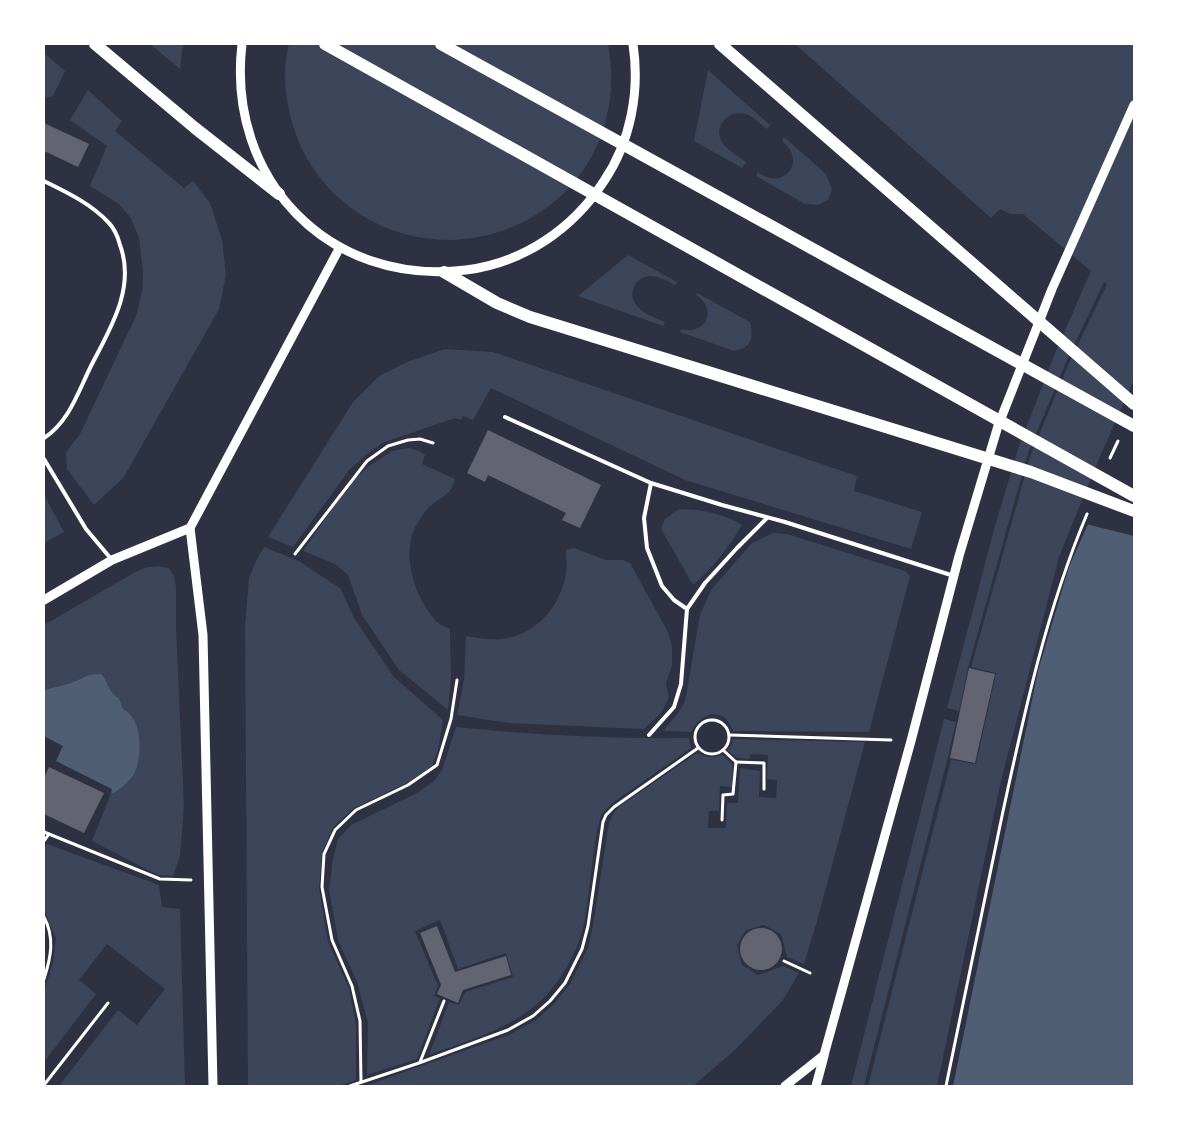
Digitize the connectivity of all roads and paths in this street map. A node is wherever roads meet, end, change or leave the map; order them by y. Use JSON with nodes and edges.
{"nodes":[{"id":1,"x":96,"y":44,"type":"edge"},
{"id":2,"x":242,"y":44,"type":"edge"},
{"id":3,"x":325,"y":44,"type":"edge"},
{"id":4,"x":441,"y":44,"type":"edge"},
{"id":5,"x":633,"y":44,"type":"edge"},
{"id":6,"x":720,"y":44,"type":"edge"},
{"id":7,"x":1134,"y":105,"type":"edge"},
{"id":8,"x":44,"y":181,"type":"edge"},
{"id":9,"x":279,"y":194,"type":"junction"},
{"id":10,"x":340,"y":247,"type":"junction"},
{"id":11,"x":444,"y":272,"type":"junction"},
{"id":12,"x":1134,"y":404,"type":"edge"},
{"id":13,"x":505,"y":417,"type":"dead end"},
{"id":14,"x":1134,"y":426,"type":"edge"},
{"id":15,"x":1120,"y":436,"type":"dead end"},
{"id":16,"x":44,"y":438,"type":"edge"},
{"id":17,"x":433,"y":443,"type":"dead end"},
{"id":18,"x":44,"y":459,"type":"edge"},
{"id":19,"x":1109,"y":462,"type":"dead end"},
{"id":20,"x":651,"y":483,"type":"junction"},
{"id":21,"x":1134,"y":496,"type":"edge"},
{"id":22,"x":1090,"y":506,"type":"dead end"},
{"id":23,"x":1134,"y":511,"type":"edge"},
{"id":24,"x":767,"y":518,"type":"junction"},
{"id":25,"x":190,"y":528,"type":"junction"},
{"id":26,"x":295,"y":554,"type":"dead end"},
{"id":27,"x":112,"y":560,"type":"junction"},
{"id":28,"x":954,"y":576,"type":"junction"},
{"id":29,"x":44,"y":600,"type":"edge"},
{"id":30,"x":687,"y":610,"type":"junction"},
{"id":31,"x":457,"y":680,"type":"dead end"},
{"id":32,"x":649,"y":735,"type":"dead end"},
{"id":33,"x":728,"y":735,"type":"junction"},
{"id":34,"x":912,"y":741,"type":"junction"},
{"id":35,"x":698,"y":748,"type":"junction"},
{"id":36,"x":723,"y":750,"type":"junction"},
{"id":37,"x":736,"y":762,"type":"junction"},
{"id":38,"x":764,"y":789,"type":"dead end"},
{"id":39,"x":722,"y":820,"type":"dead end"},
{"id":40,"x":44,"y":832,"type":"edge"},
{"id":41,"x":48,"y":834,"type":"junction"},
{"id":42,"x":44,"y":841,"type":"edge"},
{"id":43,"x":209,"y":881,"type":"junction"},
{"id":44,"x":44,"y":917,"type":"edge"},
{"id":45,"x":784,"y":961,"type":"dead end"},
{"id":46,"x":810,"y":973,"type":"dead end"},
{"id":47,"x":44,"y":979,"type":"edge"},
{"id":48,"x":444,"y":1001,"type":"dead end"},
{"id":49,"x":108,"y":1004,"type":"dead end"},
{"id":50,"x":824,"y":1055,"type":"junction"},
{"id":51,"x":419,"y":1063,"type":"junction"},
{"id":52,"x":361,"y":1082,"type":"junction"},
{"id":53,"x":44,"y":1085,"type":"edge"},
{"id":54,"x":213,"y":1086,"type":"edge"},
{"id":55,"x":350,"y":1086,"type":"edge"},
{"id":56,"x":786,"y":1086,"type":"edge"},
{"id":57,"x":816,"y":1086,"type":"edge"},
{"id":58,"x":946,"y":1086,"type":"edge"}],
"edges":[{"from":1,"to":9,"type":"main road"},
{"from":2,"to":9,"type":"street"},
{"from":3,"to":21,"type":"main road"},
{"from":4,"to":14,"type":"main road"},
{"from":5,"to":11,"type":"street"},
{"from":6,"to":12,"type":"main road"},
{"from":7,"to":28,"type":"street"},
{"from":8,"to":16,"type":"lane"},
{"from":9,"to":10,"type":"street"},
{"from":10,"to":11,"type":"street"},
{"from":10,"to":25,"type":"street"},
{"from":11,"to":23,"type":"main road"},
{"from":13,"to":20,"type":"lane"},
{"from":15,"to":19,"type":"path"},
{"from":17,"to":26,"type":"path"},
{"from":18,"to":27,"type":"lane"},
{"from":20,"to":24,"type":"lane"},
{"from":20,"to":30,"type":"lane"},
{"from":22,"to":58,"type":"path"},
{"from":24,"to":28,"type":"lane"},
{"from":24,"to":30,"type":"lane"},
{"from":25,"to":27,"type":"street"},
{"from":25,"to":43,"type":"street"},
{"from":27,"to":29,"type":"street"},
{"from":28,"to":34,"type":"street"},
{"from":30,"to":32,"type":"lane"},
{"from":31,"to":52,"type":"path"},
{"from":33,"to":34,"type":"path"},
{"from":33,"to":35,"type":"path"},
{"from":33,"to":36,"type":"path"},
{"from":34,"to":50,"type":"street"},
{"from":35,"to":36,"type":"path"},
{"from":35,"to":51,"type":"path"},
{"from":36,"to":37,"type":"path"},
{"from":37,"to":38,"type":"path"},
{"from":37,"to":39,"type":"path"},
{"from":40,"to":41,"type":"path"},
{"from":41,"to":42,"type":"path"},
{"from":41,"to":43,"type":"path"},
{"from":43,"to":54,"type":"street"},
{"from":44,"to":47,"type":"path"},
{"from":45,"to":46,"type":"path"},
{"from":48,"to":51,"type":"path"},
{"from":49,"to":53,"type":"path"},
{"from":50,"to":56,"type":"street"},
{"from":50,"to":57,"type":"street"},
{"from":51,"to":52,"type":"path"},
{"from":52,"to":55,"type":"path"}]}
